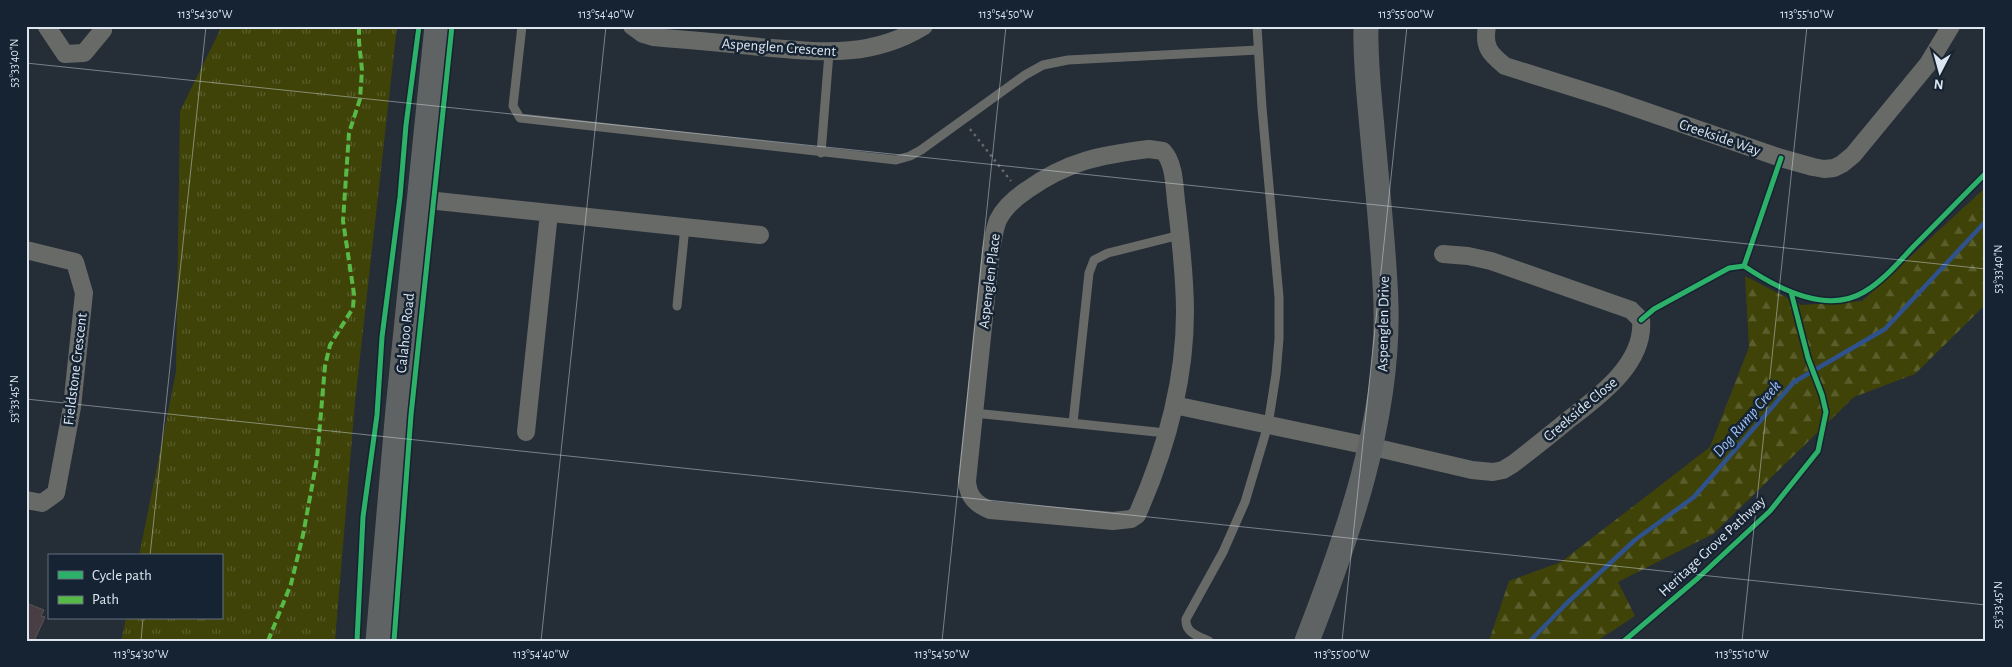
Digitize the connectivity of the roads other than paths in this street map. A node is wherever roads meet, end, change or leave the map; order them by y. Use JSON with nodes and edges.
{"nodes":[{"id":1,"x":47,"y":26,"type":"edge"},
{"id":2,"x":101,"y":26,"type":"edge"},
{"id":3,"x":437,"y":26,"type":"edge"},
{"id":4,"x":522,"y":26,"type":"edge"},
{"id":5,"x":632,"y":26,"type":"edge"},
{"id":6,"x":924,"y":26,"type":"edge"},
{"id":7,"x":1257,"y":26,"type":"edge"},
{"id":8,"x":1366,"y":26,"type":"edge"},
{"id":9,"x":1487,"y":26,"type":"edge"},
{"id":10,"x":1950,"y":26,"type":"edge"},
{"id":11,"x":1258,"y":50,"type":"junction"},
{"id":12,"x":829,"y":53,"type":"junction"},
{"id":13,"x":821,"y":153,"type":"junction"},
{"id":14,"x":418,"y":199,"type":"junction"},
{"id":15,"x":549,"y":213,"type":"junction"},
{"id":16,"x":685,"y":227,"type":"junction"},
{"id":17,"x":760,"y":235,"type":"dead end"},
{"id":18,"x":1180,"y":235,"type":"junction"},
{"id":19,"x":26,"y":250,"type":"edge"},
{"id":20,"x":1443,"y":254,"type":"dead end"},
{"id":21,"x":677,"y":306,"type":"dead end"},
{"id":22,"x":1174,"y":405,"type":"junction"},
{"id":23,"x":974,"y":413,"type":"junction"},
{"id":24,"x":1073,"y":423,"type":"junction"},
{"id":25,"x":1268,"y":425,"type":"junction"},
{"id":26,"x":526,"y":432,"type":"dead end"},
{"id":27,"x":1166,"y":433,"type":"junction"},
{"id":28,"x":1369,"y":446,"type":"junction"},
{"id":29,"x":26,"y":500,"type":"edge"},
{"id":30,"x":378,"y":641,"type":"edge"},
{"id":31,"x":1209,"y":641,"type":"edge"},
{"id":32,"x":1307,"y":641,"type":"edge"}],
"edges":[{"from":1,"to":2,"type":"street"},
{"from":3,"to":14,"type":"street","name":"Calahoo Road"},
{"from":4,"to":13,"type":"lane"},
{"from":5,"to":12,"type":"street","name":"Aspenglen Crescent"},
{"from":6,"to":12,"type":"street","name":"Aspenglen Crescent"},
{"from":7,"to":11,"type":"lane"},
{"from":8,"to":28,"type":"street","name":"Aspenglen Drive"},
{"from":9,"to":10,"type":"street","name":"Creekside Way"},
{"from":11,"to":13,"type":"lane"},
{"from":11,"to":25,"type":"lane"},
{"from":12,"to":13,"type":"lane"},
{"from":14,"to":15,"type":"street"},
{"from":14,"to":30,"type":"street","name":"Calahoo Road"},
{"from":15,"to":16,"type":"street"},
{"from":15,"to":26,"type":"street"},
{"from":16,"to":17,"type":"street"},
{"from":16,"to":21,"type":"lane"},
{"from":18,"to":22,"type":"street","name":"Aspenglen Place"},
{"from":18,"to":23,"type":"street","name":"Aspenglen Place"},
{"from":18,"to":24,"type":"lane"},
{"from":19,"to":29,"type":"street","name":"Fieldstone Crescent"},
{"from":20,"to":28,"type":"street","name":"Creekside Close"},
{"from":22,"to":25,"type":"street"},
{"from":22,"to":27,"type":"street","name":"Aspenglen Place"},
{"from":23,"to":24,"type":"lane"},
{"from":23,"to":27,"type":"street","name":"Aspenglen Place"},
{"from":24,"to":27,"type":"lane"},
{"from":25,"to":28,"type":"street"},
{"from":25,"to":31,"type":"lane"},
{"from":28,"to":32,"type":"street","name":"Aspenglen Drive"}]}
